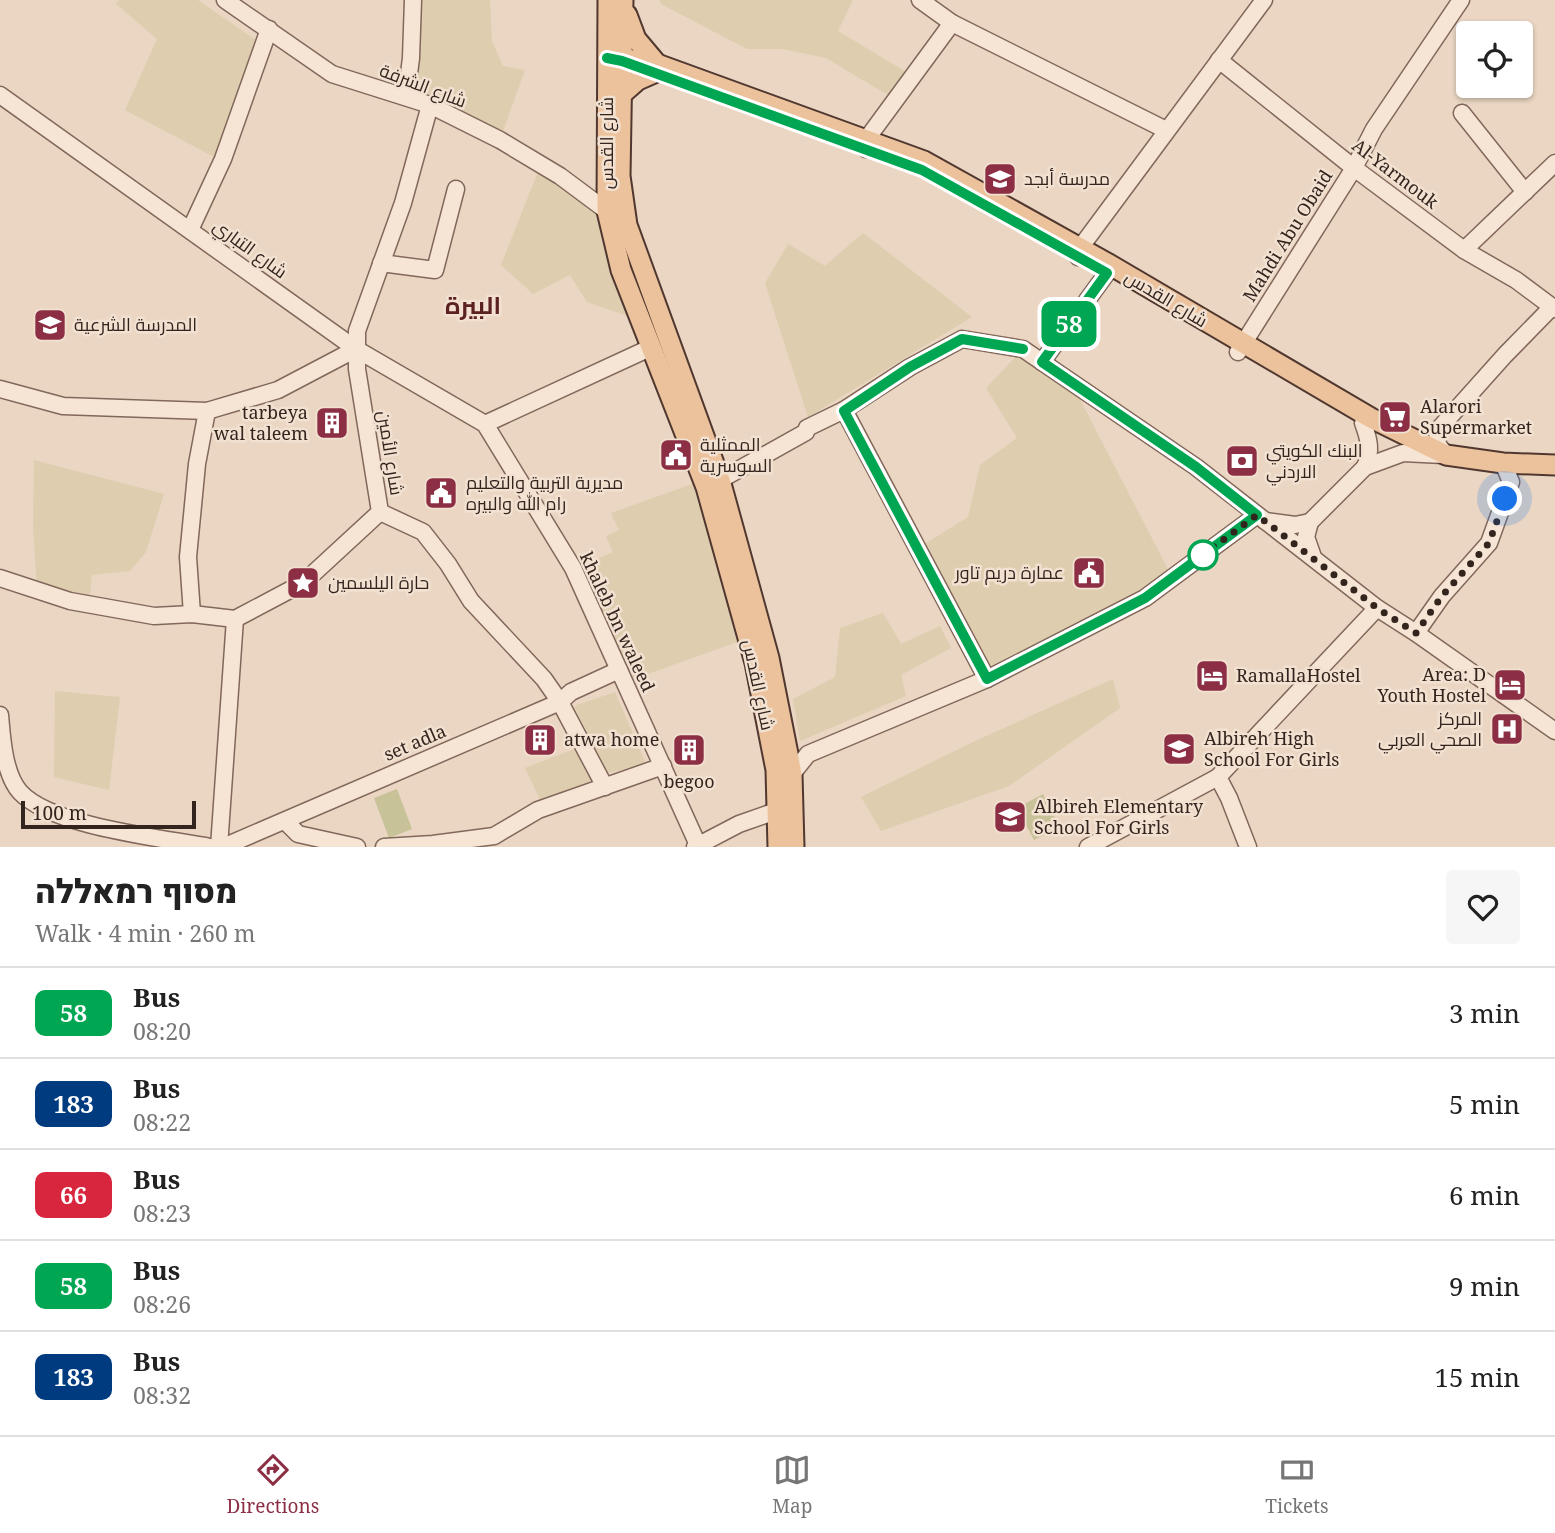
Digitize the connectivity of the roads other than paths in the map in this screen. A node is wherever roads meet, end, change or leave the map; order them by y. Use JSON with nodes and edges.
{"nodes":[{"id":1,"x":225,"y":0,"type":"edge"},
{"id":2,"x":412,"y":0,"type":"edge"},
{"id":3,"x":920,"y":0,"type":"edge"},
{"id":4,"x":1264,"y":0,"type":"edge"},
{"id":5,"x":1461,"y":0,"type":"edge"},
{"id":6,"x":618,"y":1,"type":"edge"},
{"id":7,"x":952,"y":23,"type":"junction"},
{"id":8,"x":269,"y":29,"type":"junction"},
{"id":9,"x":614,"y":60,"type":"junction"},
{"id":10,"x":1219,"y":60,"type":"junction"},
{"id":11,"x":656,"y":69,"type":"junction"},
{"id":12,"x":0,"y":95,"type":"edge"},
{"id":13,"x":621,"y":95,"type":"junction"},
{"id":14,"x":406,"y":97,"type":"junction"},
{"id":15,"x":430,"y":105,"type":"junction"},
{"id":16,"x":1462,"y":113,"type":"dead end"},
{"id":17,"x":1166,"y":130,"type":"junction"},
{"id":18,"x":866,"y":145,"type":"junction"},
{"id":19,"x":1555,"y":163,"type":"edge"},
{"id":20,"x":1354,"y":167,"type":"junction"},
{"id":21,"x":560,"y":176,"type":"junction"},
{"id":22,"x":606,"y":177,"type":"junction"},
{"id":23,"x":456,"y":188,"type":"dead end"},
{"id":24,"x":1525,"y":192,"type":"junction"},
{"id":25,"x":607,"y":211,"type":"junction"},
{"id":26,"x":190,"y":230,"type":"junction"},
{"id":27,"x":1464,"y":250,"type":"junction"},
{"id":28,"x":1079,"y":253,"type":"junction"},
{"id":29,"x":381,"y":263,"type":"junction"},
{"id":30,"x":1107,"y":268,"type":"junction"},
{"id":31,"x":1554,"y":308,"type":"edge"},
{"id":32,"x":652,"y":347,"type":"junction"},
{"id":33,"x":1240,"y":348,"type":"junction"},
{"id":34,"x":356,"y":349,"type":"junction"},
{"id":35,"x":1042,"y":362,"type":"junction"},
{"id":36,"x":0,"y":389,"type":"edge"},
{"id":37,"x":207,"y":411,"type":"junction"},
{"id":38,"x":844,"y":411,"type":"junction"},
{"id":39,"x":1446,"y":421,"type":"junction"},
{"id":40,"x":1363,"y":423,"type":"junction"},
{"id":41,"x":485,"y":424,"type":"junction"},
{"id":42,"x":1415,"y":440,"type":"junction"},
{"id":43,"x":1446,"y":455,"type":"junction"},
{"id":44,"x":1503,"y":463,"type":"junction"},
{"id":45,"x":1555,"y":465,"type":"edge"},
{"id":46,"x":1365,"y":467,"type":"junction"},
{"id":47,"x":713,"y":484,"type":"junction"},
{"id":48,"x":380,"y":512,"type":"junction"},
{"id":49,"x":1261,"y":518,"type":"junction"},
{"id":50,"x":1310,"y":522,"type":"junction"},
{"id":51,"x":1312,"y":557,"type":"junction"},
{"id":52,"x":0,"y":578,"type":"edge"},
{"id":53,"x":1377,"y":608,"type":"junction"},
{"id":54,"x":192,"y":614,"type":"junction"},
{"id":55,"x":235,"y":619,"type":"junction"},
{"id":56,"x":1416,"y":633,"type":"junction"},
{"id":57,"x":619,"y":670,"type":"junction"},
{"id":58,"x":987,"y":679,"type":"junction"},
{"id":59,"x":560,"y":702,"type":"junction"},
{"id":60,"x":0,"y":717,"type":"edge"},
{"id":61,"x":1555,"y":732,"type":"edge"},
{"id":62,"x":786,"y":745,"type":"junction"},
{"id":63,"x":808,"y":754,"type":"junction"},
{"id":64,"x":663,"y":766,"type":"junction"},
{"id":65,"x":792,"y":774,"type":"junction"},
{"id":66,"x":1218,"y":777,"type":"junction"},
{"id":67,"x":605,"y":787,"type":"junction"},
{"id":68,"x":784,"y":809,"type":"junction"},
{"id":69,"x":285,"y":821,"type":"junction"},
{"id":70,"x":696,"y":846,"type":"edge"},
{"id":71,"x":1091,"y":846,"type":"edge"},
{"id":72,"x":210,"y":847,"type":"edge"},
{"id":73,"x":221,"y":847,"type":"edge"},
{"id":74,"x":357,"y":847,"type":"edge"},
{"id":75,"x":384,"y":847,"type":"edge"},
{"id":76,"x":778,"y":847,"type":"edge"},
{"id":77,"x":794,"y":847,"type":"edge"},
{"id":78,"x":1248,"y":847,"type":"edge"}],
"edges":[{"from":1,"to":8,"type":"street","name":"شارع الشرفة"},
{"from":2,"to":14,"type":"street"},
{"from":3,"to":7,"type":"street"},
{"from":4,"to":10,"type":"street"},
{"from":5,"to":20,"type":"street","name":"Mahdi Abu Obaid"},
{"from":6,"to":9,"type":"main road","name":"شارع القدس"},
{"from":6,"to":11,"type":"main road"},
{"from":7,"to":17,"type":"street"},
{"from":7,"to":18,"type":"street"},
{"from":8,"to":14,"type":"street","name":"شارع الشرفة"},
{"from":8,"to":26,"type":"street"},
{"from":9,"to":11,"type":"main road"},
{"from":9,"to":13,"type":"main road","name":"شارع القدس"},
{"from":9,"to":22,"type":"main road","name":"شارع القدس"},
{"from":10,"to":17,"type":"street"},
{"from":10,"to":20,"type":"street","name":"Al-Yarmouk"},
{"from":11,"to":13,"type":"main road"},
{"from":11,"to":18,"type":"main road"},
{"from":12,"to":26,"type":"street","name":"شارع التباري"},
{"from":13,"to":47,"type":"main road","name":"شارع القدس"},
{"from":14,"to":15,"type":"street","name":"شارع الشرفة"},
{"from":15,"to":21,"type":"street","name":"شارع الشرفة"},
{"from":15,"to":29,"type":"street","name":"شارع الأمين"},
{"from":16,"to":24,"type":"street"},
{"from":17,"to":28,"type":"street"},
{"from":18,"to":28,"type":"main road"},
{"from":19,"to":24,"type":"street"},
{"from":20,"to":27,"type":"street","name":"Al-Yarmouk"},
{"from":20,"to":33,"type":"street","name":"Mahdi Abu Obaid"},
{"from":21,"to":22,"type":"street"},
{"from":21,"to":25,"type":"street","name":"شارع الشرفة"},
{"from":22,"to":25,"type":"main road","name":"شارع القدس"},
{"from":23,"to":29,"type":"street"},
{"from":24,"to":27,"type":"street"},
{"from":25,"to":32,"type":"main road","name":"شارع القدس"},
{"from":26,"to":34,"type":"street","name":"شارع التباري"},
{"from":27,"to":31,"type":"street","name":"Al-Yarmouk"},
{"from":28,"to":30,"type":"main road"},
{"from":29,"to":34,"type":"street","name":"شارع الأمين"},
{"from":30,"to":33,"type":"main road"},
{"from":30,"to":35,"type":"street"},
{"from":31,"to":39,"type":"street"},
{"from":32,"to":41,"type":"street"},
{"from":32,"to":47,"type":"main road","name":"شارع القدس"},
{"from":33,"to":40,"type":"main road"},
{"from":33,"to":42,"type":"main road"},
{"from":34,"to":37,"type":"street"},
{"from":34,"to":41,"type":"street","name":"شارع التباري"},
{"from":34,"to":48,"type":"street","name":"شارع الأمين"},
{"from":35,"to":38,"type":"street"},
{"from":35,"to":49,"type":"street"},
{"from":36,"to":37,"type":"street"},
{"from":37,"to":54,"type":"street"},
{"from":38,"to":47,"type":"street"},
{"from":38,"to":58,"type":"street"},
{"from":39,"to":42,"type":"street"},
{"from":39,"to":43,"type":"street"},
{"from":40,"to":42,"type":"main road"},
{"from":40,"to":46,"type":"street"},
{"from":41,"to":57,"type":"street","name":"khaleb bn waleed"},
{"from":42,"to":43,"type":"main road"},
{"from":43,"to":44,"type":"main road"},
{"from":43,"to":46,"type":"street"},
{"from":44,"to":45,"type":"main road"},
{"from":44,"to":56,"type":"street"},
{"from":46,"to":50,"type":"street"},
{"from":47,"to":62,"type":"main road","name":"شارع القدس"},
{"from":47,"to":68,"type":"main road","name":"شارع القدس"},
{"from":48,"to":55,"type":"street","name":"شارع الأمين"},
{"from":48,"to":59,"type":"street"},
{"from":49,"to":50,"type":"street"},
{"from":49,"to":51,"type":"street"},
{"from":49,"to":58,"type":"street"},
{"from":50,"to":51,"type":"street"},
{"from":51,"to":53,"type":"street"},
{"from":52,"to":54,"type":"street"},
{"from":53,"to":56,"type":"street"},
{"from":53,"to":66,"type":"street"},
{"from":54,"to":55,"type":"street"},
{"from":55,"to":73,"type":"street"},
{"from":56,"to":61,"type":"street"},
{"from":57,"to":59,"type":"street","name":"set adla"},
{"from":57,"to":64,"type":"street","name":"khaleb bn waleed"},
{"from":58,"to":63,"type":"street"},
{"from":59,"to":67,"type":"street"},
{"from":59,"to":69,"type":"street","name":"set adla"},
{"from":60,"to":72,"type":"street"},
{"from":62,"to":63,"type":"street"},
{"from":62,"to":65,"type":"main road","name":"شارع القدس"},
{"from":63,"to":65,"type":"street"},
{"from":64,"to":67,"type":"street"},
{"from":64,"to":70,"type":"street","name":"khaleb bn waleed"},
{"from":65,"to":68,"type":"main road","name":"شارع القدس"},
{"from":66,"to":71,"type":"street"},
{"from":66,"to":78,"type":"street"},
{"from":67,"to":75,"type":"street"},
{"from":68,"to":70,"type":"street"},
{"from":68,"to":76,"type":"main road","name":"شارع القدس"},
{"from":68,"to":77,"type":"main road","name":"شارع القدس"},
{"from":69,"to":73,"type":"street","name":"set adla"},
{"from":69,"to":74,"type":"street"}]}
